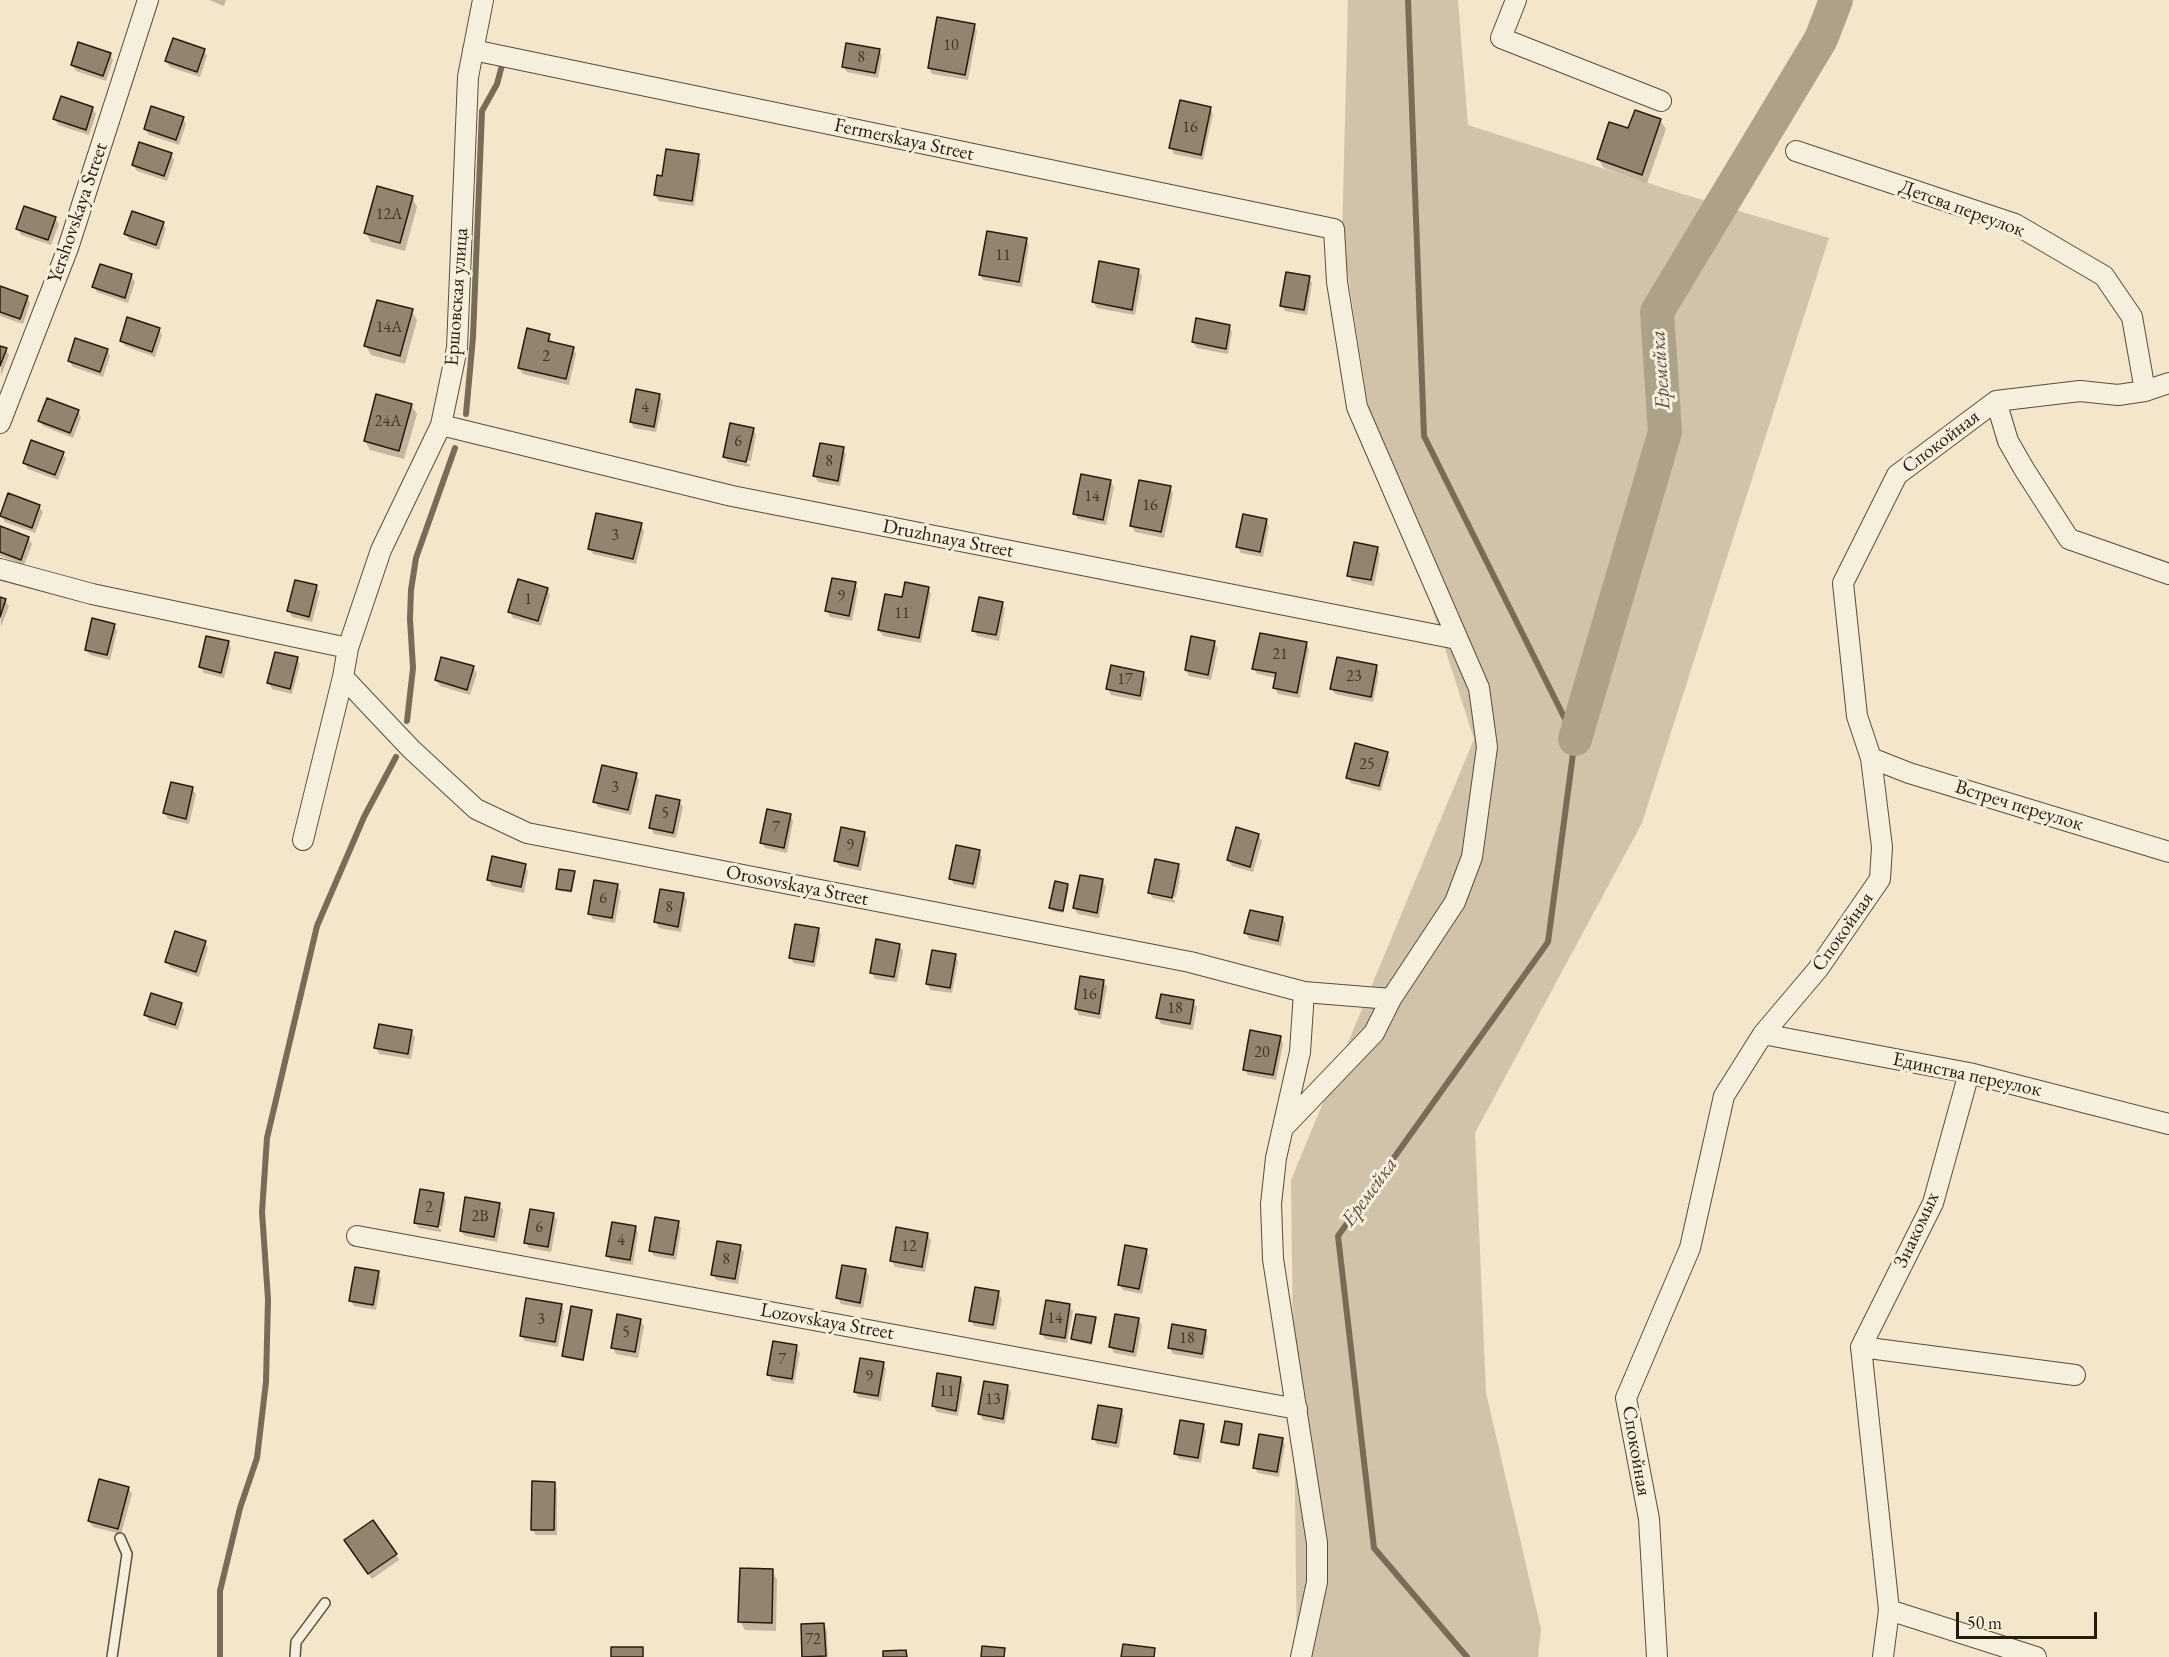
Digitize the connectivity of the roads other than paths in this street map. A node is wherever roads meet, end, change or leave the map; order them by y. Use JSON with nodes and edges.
{"nodes":[{"id":1,"x":148,"y":0,"type":"edge"},
{"id":2,"x":483,"y":0,"type":"edge"},
{"id":3,"x":1516,"y":0,"type":"edge"},
{"id":4,"x":473,"y":50,"type":"junction"},
{"id":5,"x":1661,"y":101,"type":"dead end"},
{"id":6,"x":1796,"y":152,"type":"dead end"},
{"id":7,"x":2169,"y":383,"type":"edge"},
{"id":8,"x":2145,"y":391,"type":"junction"},
{"id":9,"x":1996,"y":401,"type":"junction"},
{"id":10,"x":0,"y":423,"type":"edge"},
{"id":11,"x":441,"y":425,"type":"junction"},
{"id":12,"x":0,"y":569,"type":"edge"},
{"id":13,"x":2169,"y":574,"type":"edge"},
{"id":14,"x":1457,"y":639,"type":"junction"},
{"id":15,"x":348,"y":648,"type":"junction"},
{"id":16,"x":343,"y":677,"type":"junction"},
{"id":17,"x":1871,"y":758,"type":"junction"},
{"id":18,"x":303,"y":840,"type":"dead end"},
{"id":19,"x":2169,"y":852,"type":"edge"},
{"id":20,"x":1304,"y":992,"type":"junction"},
{"id":21,"x":1391,"y":999,"type":"junction"},
{"id":22,"x":1763,"y":1034,"type":"junction"},
{"id":23,"x":1969,"y":1073,"type":"junction"},
{"id":24,"x":2169,"y":1124,"type":"edge"},
{"id":25,"x":1284,"y":1127,"type":"junction"},
{"id":26,"x":357,"y":1236,"type":"dead end"},
{"id":27,"x":1861,"y":1347,"type":"junction"},
{"id":28,"x":2075,"y":1375,"type":"dead end"},
{"id":29,"x":1297,"y":1409,"type":"junction"},
{"id":30,"x":120,"y":1538,"type":"dead end"},
{"id":31,"x":325,"y":1603,"type":"dead end"},
{"id":32,"x":1889,"y":1610,"type":"junction"},
{"id":33,"x":112,"y":1657,"type":"edge"},
{"id":34,"x":295,"y":1657,"type":"edge"},
{"id":35,"x":1301,"y":1657,"type":"edge"},
{"id":36,"x":1657,"y":1657,"type":"edge"},
{"id":37,"x":1883,"y":1657,"type":"edge"},
{"id":38,"x":2036,"y":1657,"type":"edge"}],
"edges":[{"from":1,"to":10,"type":"street","name":"Yershovskaya Street"},
{"from":2,"to":4,"type":"street","name":"Ершовская улица"},
{"from":3,"to":5,"type":"street"},
{"from":4,"to":11,"type":"street","name":"Ершовская улица"},
{"from":4,"to":14,"type":"street","name":"Fermerskaya Street"},
{"from":6,"to":8,"type":"street","name":"Детсва переулок"},
{"from":7,"to":8,"type":"street","name":"Спокойная"},
{"from":8,"to":9,"type":"street","name":"Спокойная"},
{"from":9,"to":13,"type":"street"},
{"from":9,"to":17,"type":"street","name":"Спокойная"},
{"from":11,"to":14,"type":"street","name":"Druzhnaya Street"},
{"from":11,"to":15,"type":"street","name":"Ершовская улица"},
{"from":12,"to":15,"type":"street"},
{"from":14,"to":21,"type":"street"},
{"from":15,"to":16,"type":"street","name":"Ершовская улица"},
{"from":16,"to":18,"type":"street","name":"Ершовская улица"},
{"from":16,"to":20,"type":"street","name":"Orosovskaya Street"},
{"from":17,"to":19,"type":"street","name":"Встреч переулок"},
{"from":17,"to":22,"type":"street","name":"Спокойная"},
{"from":20,"to":21,"type":"street","name":"Orosovskaya Street"},
{"from":20,"to":25,"type":"street"},
{"from":21,"to":25,"type":"street"},
{"from":22,"to":23,"type":"street","name":"Единства переулок"},
{"from":22,"to":36,"type":"street","name":"Спокойная"},
{"from":23,"to":24,"type":"street","name":"Единства переулок"},
{"from":23,"to":27,"type":"street","name":"Знакомых"},
{"from":25,"to":29,"type":"street"},
{"from":26,"to":29,"type":"street","name":"Lozovskaya Street"},
{"from":27,"to":28,"type":"street"},
{"from":27,"to":32,"type":"street"},
{"from":29,"to":35,"type":"street"},
{"from":30,"to":33,"type":"lane"},
{"from":31,"to":34,"type":"lane"},
{"from":32,"to":37,"type":"street"},
{"from":32,"to":38,"type":"street"}]}
